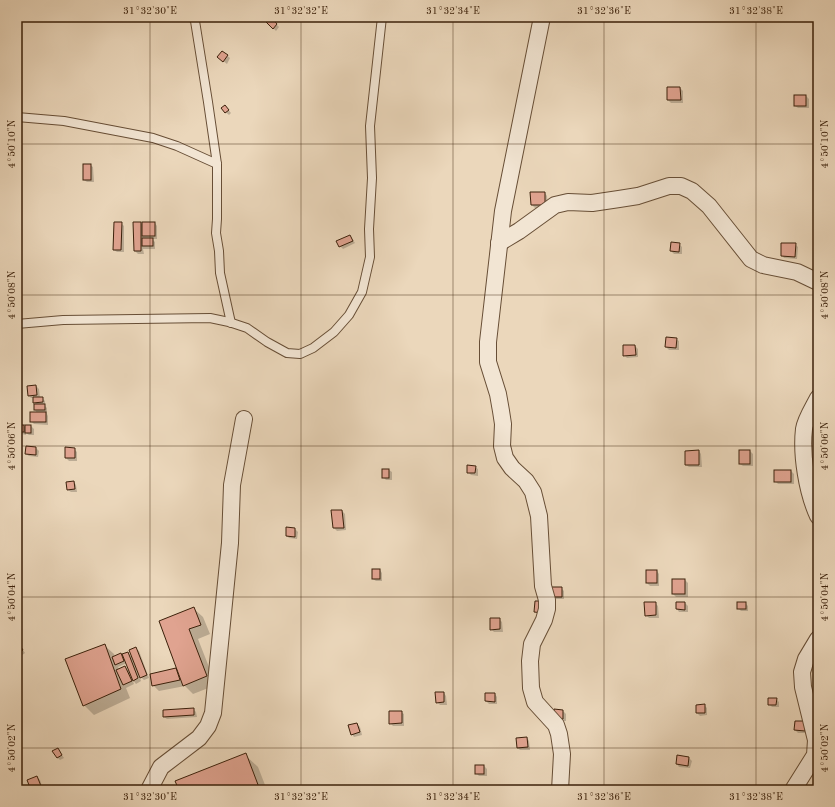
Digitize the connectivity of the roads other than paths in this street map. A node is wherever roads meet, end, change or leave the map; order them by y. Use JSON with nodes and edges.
{"nodes":[{"id":1,"x":382,"y":17,"type":"edge"},
{"id":2,"x":542,"y":17,"type":"edge"},
{"id":3,"x":195,"y":18,"type":"edge"},
{"id":4,"x":17,"y":117,"type":"edge"},
{"id":5,"x":217,"y":164,"type":"junction"},
{"id":6,"x":499,"y":243,"type":"junction"},
{"id":7,"x":818,"y":282,"type":"edge"},
{"id":8,"x":230,"y":323,"type":"junction"},
{"id":9,"x":17,"y":324,"type":"edge"},
{"id":10,"x":818,"y":398,"type":"edge"},
{"id":11,"x":244,"y":419,"type":"dead end"},
{"id":12,"x":818,"y":516,"type":"edge"},
{"id":13,"x":818,"y":639,"type":"edge"},
{"id":14,"x":149,"y":790,"type":"edge"},
{"id":15,"x":560,"y":790,"type":"edge"},
{"id":16,"x":793,"y":790,"type":"edge"}],
"edges":[{"from":1,"to":8,"type":"lane"},
{"from":2,"to":6,"type":"street"},
{"from":3,"to":5,"type":"lane"},
{"from":4,"to":5,"type":"lane"},
{"from":5,"to":8,"type":"lane"},
{"from":6,"to":7,"type":"street"},
{"from":6,"to":15,"type":"street"},
{"from":8,"to":9,"type":"lane"},
{"from":10,"to":12,"type":"street"},
{"from":11,"to":14,"type":"street"},
{"from":13,"to":16,"type":"street"}]}
